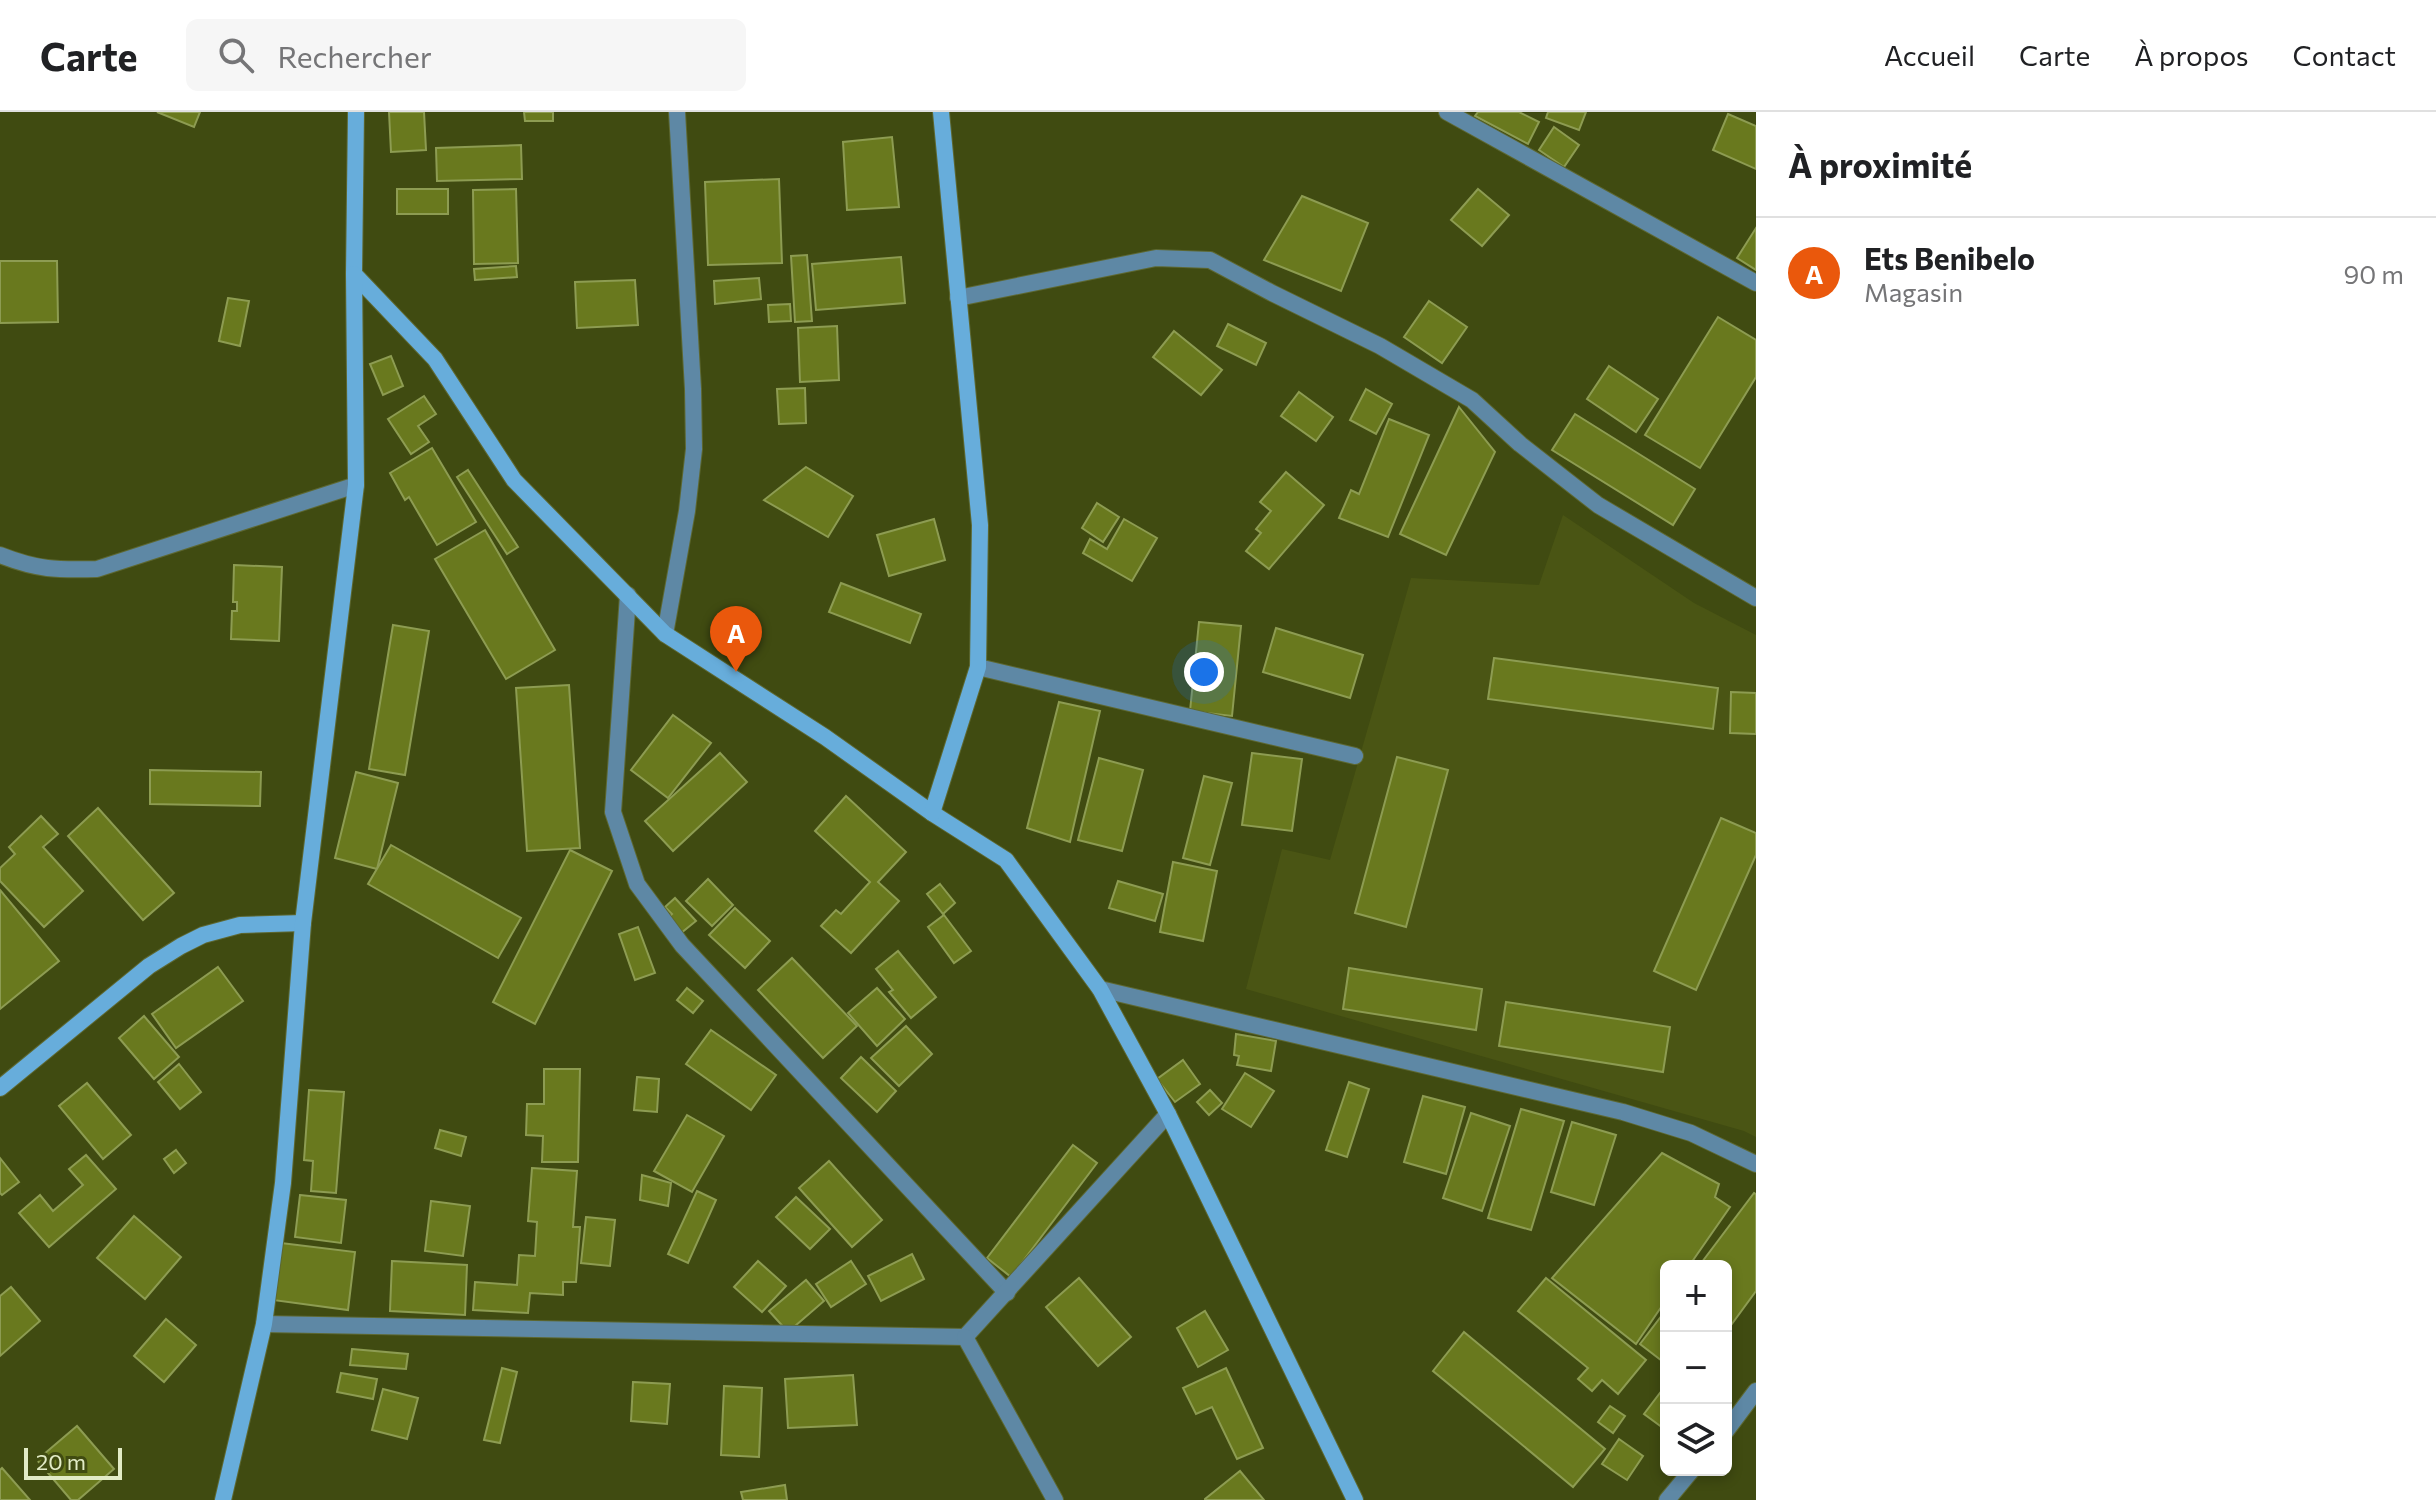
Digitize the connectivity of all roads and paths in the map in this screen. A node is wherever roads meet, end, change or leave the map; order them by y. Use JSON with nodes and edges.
{"nodes":[{"id":1,"x":356,"y":112,"type":"edge"},
{"id":2,"x":677,"y":112,"type":"edge"},
{"id":3,"x":941,"y":112,"type":"edge"},
{"id":4,"x":1447,"y":112,"type":"edge"},
{"id":5,"x":354,"y":274,"type":"junction"},
{"id":6,"x":1756,"y":283,"type":"edge"},
{"id":7,"x":958,"y":298,"type":"junction"},
{"id":8,"x":356,"y":485,"type":"junction"},
{"id":9,"x":0,"y":555,"type":"edge"},
{"id":10,"x":628,"y":595,"type":"junction"},
{"id":11,"x":1756,"y":598,"type":"edge"},
{"id":12,"x":665,"y":634,"type":"junction"},
{"id":13,"x":978,"y":667,"type":"junction"},
{"id":14,"x":1355,"y":756,"type":"dead end"},
{"id":15,"x":932,"y":813,"type":"junction"},
{"id":16,"x":303,"y":923,"type":"junction"},
{"id":17,"x":1100,"y":989,"type":"junction"},
{"id":18,"x":0,"y":1088,"type":"edge"},
{"id":19,"x":1168,"y":1114,"type":"junction"},
{"id":20,"x":1756,"y":1164,"type":"edge"},
{"id":21,"x":1007,"y":1293,"type":"junction"},
{"id":22,"x":264,"y":1324,"type":"junction"},
{"id":23,"x":965,"y":1337,"type":"junction"},
{"id":24,"x":1756,"y":1391,"type":"edge"},
{"id":25,"x":1732,"y":1423,"type":"edge"},
{"id":26,"x":1687,"y":1476,"type":"edge"},
{"id":27,"x":223,"y":1500,"type":"edge"},
{"id":28,"x":1055,"y":1500,"type":"edge"},
{"id":29,"x":1355,"y":1500,"type":"edge"},
{"id":30,"x":1667,"y":1500,"type":"edge"}],
"edges":[{"from":1,"to":5,"type":"main road"},
{"from":2,"to":12,"type":"street"},
{"from":3,"to":7,"type":"main road"},
{"from":4,"to":6,"type":"street"},
{"from":5,"to":8,"type":"main road"},
{"from":5,"to":10,"type":"main road"},
{"from":7,"to":11,"type":"street"},
{"from":7,"to":13,"type":"main road"},
{"from":8,"to":9,"type":"street"},
{"from":8,"to":16,"type":"main road"},
{"from":10,"to":12,"type":"main road"},
{"from":10,"to":21,"type":"street"},
{"from":12,"to":15,"type":"main road"},
{"from":13,"to":14,"type":"street"},
{"from":13,"to":15,"type":"main road"},
{"from":15,"to":17,"type":"main road"},
{"from":16,"to":18,"type":"main road"},
{"from":16,"to":22,"type":"main road"},
{"from":17,"to":19,"type":"main road"},
{"from":17,"to":20,"type":"street"},
{"from":19,"to":21,"type":"street"},
{"from":19,"to":29,"type":"main road"},
{"from":21,"to":23,"type":"street"},
{"from":22,"to":23,"type":"street"},
{"from":22,"to":27,"type":"main road"},
{"from":23,"to":28,"type":"street"},
{"from":24,"to":25,"type":"street"},
{"from":26,"to":30,"type":"street"}]}
